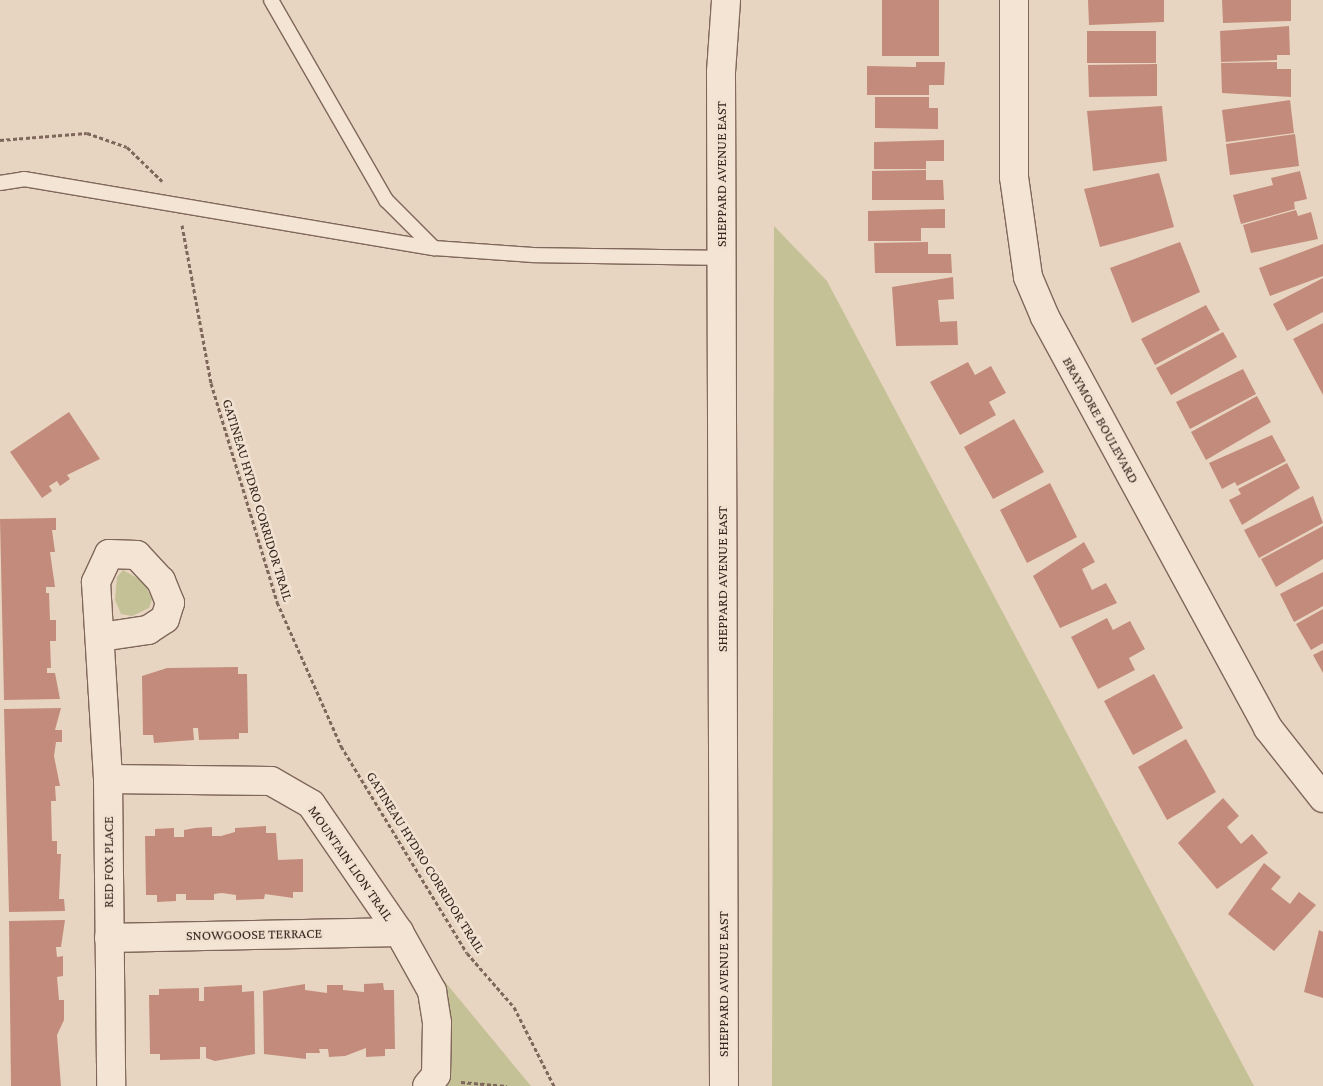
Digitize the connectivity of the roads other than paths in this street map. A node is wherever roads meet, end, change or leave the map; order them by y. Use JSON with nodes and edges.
{"nodes":[{"id":1,"x":271,"y":0,"type":"edge"},
{"id":2,"x":714,"y":0,"type":"edge"},
{"id":3,"x":726,"y":0,"type":"edge"},
{"id":4,"x":1014,"y":0,"type":"edge"},
{"id":5,"x":721,"y":72,"type":"junction"},
{"id":6,"x":0,"y":183,"type":"edge"},
{"id":7,"x":434,"y":248,"type":"junction"},
{"id":8,"x":721,"y":258,"type":"junction"},
{"id":9,"x":102,"y":637,"type":"dead end"},
{"id":10,"x":108,"y":779,"type":"junction"},
{"id":11,"x":1323,"y":798,"type":"edge"},
{"id":12,"x":399,"y":932,"type":"junction"},
{"id":13,"x":108,"y":938,"type":"junction"},
{"id":14,"x":429,"y":1083,"type":"edge"},
{"id":15,"x":112,"y":1086,"type":"edge"},
{"id":16,"x":724,"y":1086,"type":"edge"}],
"edges":[{"from":1,"to":7,"type":"lane"},
{"from":2,"to":5,"type":"street","name":"SHEPPARD AVENUE EAST"},
{"from":3,"to":5,"type":"street","name":"SHEPPARD AVENUE EAST"},
{"from":4,"to":11,"type":"street","name":"BRAYMORE BOULEVARD"},
{"from":5,"to":8,"type":"street","name":"SHEPPARD AVENUE EAST"},
{"from":6,"to":7,"type":"lane"},
{"from":7,"to":8,"type":"lane"},
{"from":8,"to":16,"type":"street","name":"SHEPPARD AVENUE EAST"},
{"from":9,"to":10,"type":"street","name":"RED FOX PLACE"},
{"from":10,"to":12,"type":"street","name":"MOUNTAIN LION TRAIL"},
{"from":10,"to":13,"type":"street","name":"RED FOX PLACE"},
{"from":12,"to":13,"type":"street","name":"SNOWGOOSE TERRACE"},
{"from":12,"to":14,"type":"street","name":"MOUNTAIN LION TRAIL"},
{"from":13,"to":15,"type":"street","name":"RED FOX PLACE"}]}
